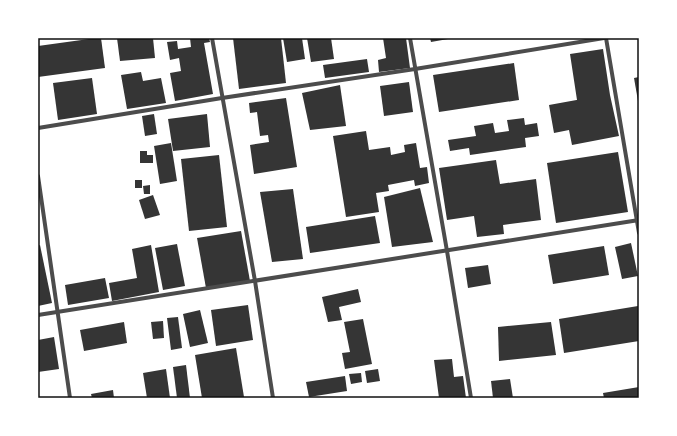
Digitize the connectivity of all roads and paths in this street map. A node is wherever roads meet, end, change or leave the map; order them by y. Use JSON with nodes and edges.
{"nodes":[{"id":1,"x":212,"y":38,"type":"edge"},
{"id":2,"x":410,"y":38,"type":"edge"},
{"id":3,"x":605,"y":38,"type":"edge"},
{"id":4,"x":415,"y":69,"type":"junction"},
{"id":5,"x":222,"y":98,"type":"junction"},
{"id":6,"x":38,"y":128,"type":"edge"},
{"id":7,"x":38,"y":176,"type":"edge"},
{"id":8,"x":638,"y":220,"type":"edge"},
{"id":9,"x":639,"y":233,"type":"edge"},
{"id":10,"x":447,"y":250,"type":"junction"},
{"id":11,"x":255,"y":281,"type":"junction"},
{"id":12,"x":58,"y":312,"type":"junction"},
{"id":13,"x":38,"y":315,"type":"edge"},
{"id":14,"x":70,"y":398,"type":"edge"},
{"id":15,"x":273,"y":398,"type":"edge"},
{"id":16,"x":471,"y":398,"type":"edge"}],
"edges":[{"from":1,"to":5,"type":"street"},
{"from":2,"to":4,"type":"street"},
{"from":3,"to":4,"type":"street"},
{"from":3,"to":8,"type":"street"},
{"from":4,"to":5,"type":"street"},
{"from":4,"to":10,"type":"street"},
{"from":5,"to":6,"type":"street"},
{"from":5,"to":11,"type":"street"},
{"from":7,"to":12,"type":"street"},
{"from":8,"to":9,"type":"street"},
{"from":8,"to":10,"type":"street"},
{"from":10,"to":11,"type":"street"},
{"from":10,"to":16,"type":"street"},
{"from":11,"to":12,"type":"street"},
{"from":11,"to":15,"type":"street"},
{"from":12,"to":13,"type":"street"},
{"from":12,"to":14,"type":"street"}]}
